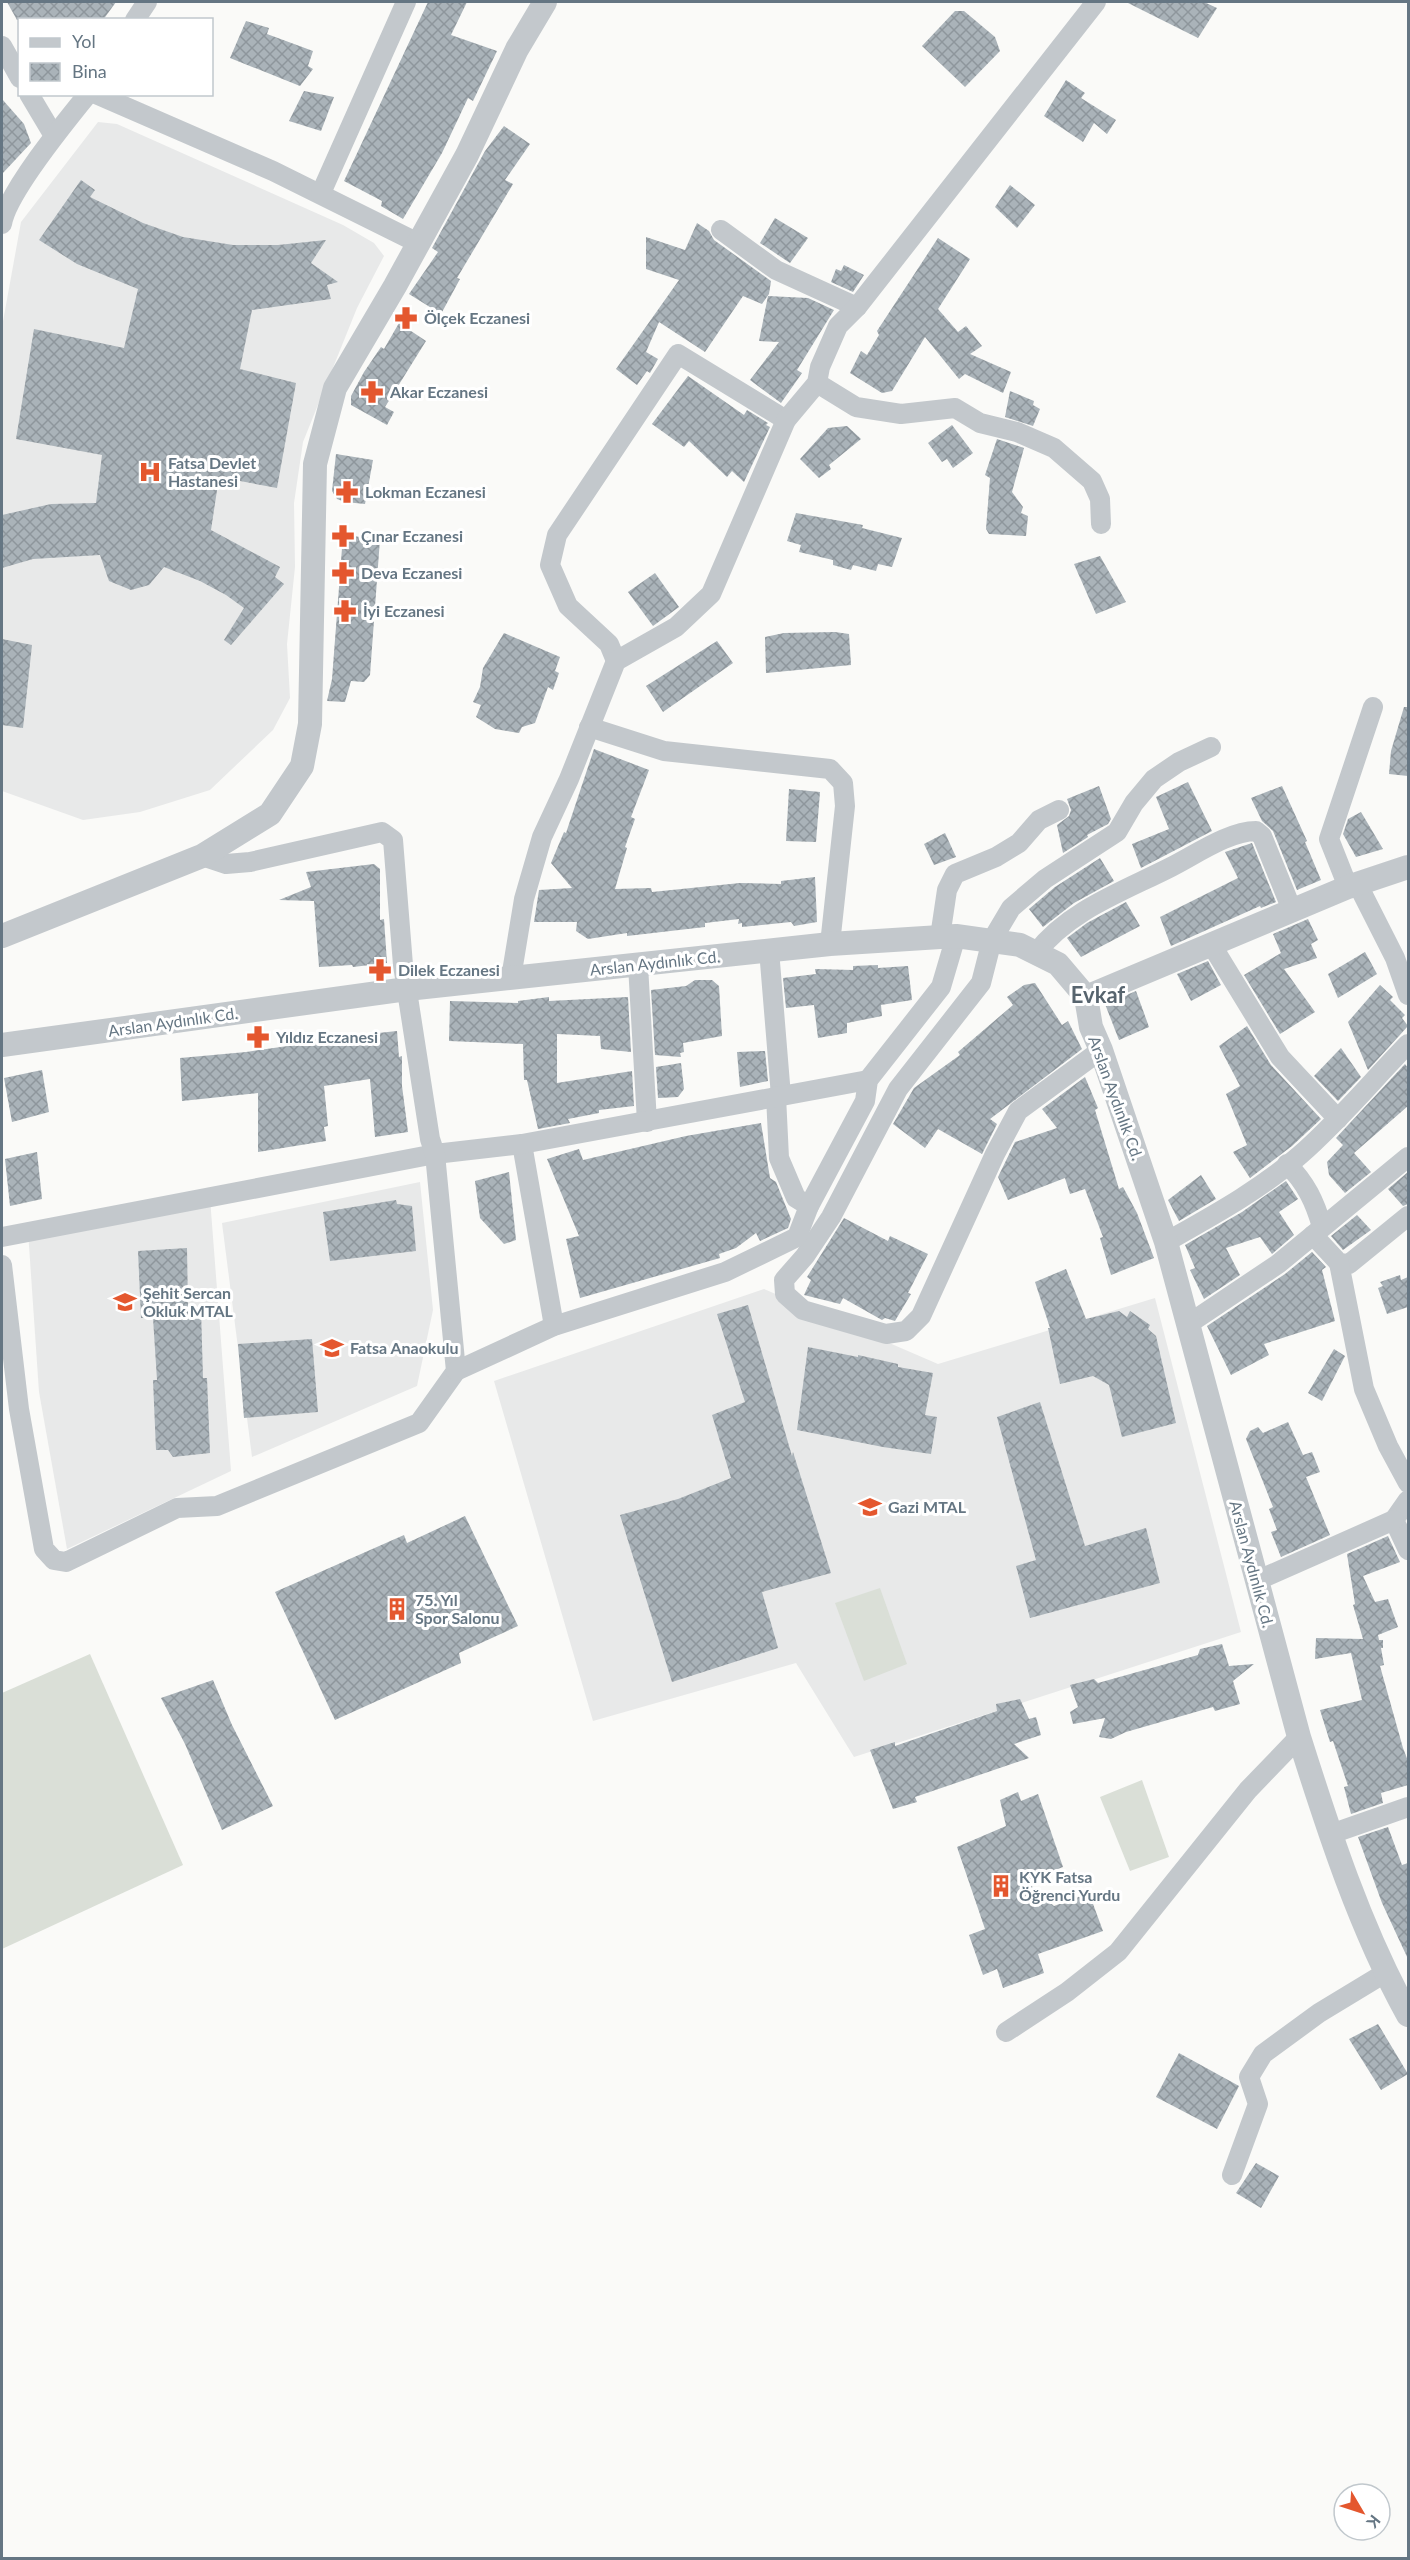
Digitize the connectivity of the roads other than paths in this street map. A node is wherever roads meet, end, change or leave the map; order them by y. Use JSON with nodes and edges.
{"nodes":[{"id":1,"x":147,"y":2,"type":"edge"},
{"id":2,"x":406,"y":2,"type":"edge"},
{"id":3,"x":545,"y":2,"type":"edge"},
{"id":4,"x":1096,"y":2,"type":"edge"},
{"id":5,"x":136,"y":18,"type":"edge"},
{"id":6,"x":2,"y":46,"type":"edge"},
{"id":7,"x":18,"y":74,"type":"edge"},
{"id":8,"x":30,"y":96,"type":"edge"},
{"id":9,"x":86,"y":96,"type":"edge"},
{"id":10,"x":101,"y":96,"type":"edge"},
{"id":11,"x":54,"y":136,"type":"junction"},
{"id":12,"x":321,"y":193,"type":"junction"},
{"id":13,"x":2,"y":218,"type":"edge"},
{"id":14,"x":721,"y":230,"type":"dead end"},
{"id":15,"x":418,"y":243,"type":"junction"},
{"id":16,"x":857,"y":307,"type":"junction"},
{"id":17,"x":817,"y":383,"type":"junction"},
{"id":18,"x":786,"y":420,"type":"junction"},
{"id":19,"x":1101,"y":524,"type":"dead end"},
{"id":20,"x":615,"y":661,"type":"junction"},
{"id":21,"x":1373,"y":707,"type":"dead end"},
{"id":22,"x":589,"y":727,"type":"junction"},
{"id":23,"x":1211,"y":747,"type":"dead end"},
{"id":24,"x":1059,"y":810,"type":"dead end"},
{"id":25,"x":202,"y":856,"type":"junction"},
{"id":26,"x":1408,"y":867,"type":"edge"},
{"id":27,"x":1352,"y":885,"type":"junction"},
{"id":28,"x":1292,"y":910,"type":"junction"},
{"id":29,"x":2,"y":936,"type":"edge"},
{"id":30,"x":948,"y":936,"type":"junction"},
{"id":31,"x":992,"y":940,"type":"junction"},
{"id":32,"x":830,"y":944,"type":"junction"},
{"id":33,"x":1211,"y":944,"type":"junction"},
{"id":34,"x":769,"y":950,"type":"junction"},
{"id":35,"x":1036,"y":953,"type":"junction"},
{"id":36,"x":638,"y":965,"type":"junction"},
{"id":37,"x":511,"y":978,"type":"junction"},
{"id":38,"x":407,"y":989,"type":"junction"},
{"id":39,"x":1408,"y":995,"type":"edge"},
{"id":40,"x":1086,"y":997,"type":"junction"},
{"id":41,"x":1408,"y":1044,"type":"edge"},
{"id":42,"x":2,"y":1045,"type":"edge"},
{"id":43,"x":1101,"y":1050,"type":"junction"},
{"id":44,"x":868,"y":1080,"type":"junction"},
{"id":45,"x":778,"y":1096,"type":"junction"},
{"id":46,"x":1338,"y":1119,"type":"junction"},
{"id":47,"x":647,"y":1122,"type":"junction"},
{"id":48,"x":522,"y":1144,"type":"junction"},
{"id":49,"x":435,"y":1154,"type":"junction"},
{"id":50,"x":1408,"y":1157,"type":"edge"},
{"id":51,"x":1287,"y":1164,"type":"junction"},
{"id":52,"x":809,"y":1206,"type":"junction"},
{"id":53,"x":1408,"y":1216,"type":"edge"},
{"id":54,"x":1317,"y":1231,"type":"junction"},
{"id":55,"x":2,"y":1236,"type":"edge"},
{"id":56,"x":1166,"y":1242,"type":"junction"},
{"id":57,"x":1340,"y":1263,"type":"junction"},
{"id":58,"x":2,"y":1265,"type":"edge"},
{"id":59,"x":1187,"y":1325,"type":"junction"},
{"id":60,"x":554,"y":1326,"type":"junction"},
{"id":61,"x":456,"y":1371,"type":"junction"},
{"id":62,"x":1408,"y":1484,"type":"edge"},
{"id":63,"x":1408,"y":1500,"type":"edge"},
{"id":64,"x":1394,"y":1520,"type":"junction"},
{"id":65,"x":1408,"y":1551,"type":"edge"},
{"id":66,"x":1256,"y":1581,"type":"junction"},
{"id":67,"x":1299,"y":1737,"type":"junction"},
{"id":68,"x":1408,"y":1808,"type":"edge"},
{"id":69,"x":1330,"y":1834,"type":"junction"},
{"id":70,"x":1385,"y":1973,"type":"junction"},
{"id":71,"x":1408,"y":2015,"type":"edge"},
{"id":72,"x":1006,"y":2032,"type":"dead end"},
{"id":73,"x":1232,"y":2175,"type":"dead end"}],
"edges":[{"from":1,"to":5,"type":"street"},
{"from":2,"to":12,"type":"street"},
{"from":3,"to":15,"type":"street"},
{"from":4,"to":16,"type":"street"},
{"from":6,"to":7,"type":"street"},
{"from":8,"to":11,"type":"street"},
{"from":9,"to":11,"type":"street"},
{"from":10,"to":12,"type":"street"},
{"from":11,"to":13,"type":"street"},
{"from":12,"to":15,"type":"street"},
{"from":14,"to":16,"type":"street"},
{"from":15,"to":25,"type":"street"},
{"from":16,"to":17,"type":"street"},
{"from":17,"to":18,"type":"street"},
{"from":17,"to":19,"type":"street"},
{"from":18,"to":20,"type":"street"},
{"from":18,"to":20,"type":"street"},
{"from":20,"to":22,"type":"street"},
{"from":21,"to":27,"type":"street"},
{"from":22,"to":32,"type":"street"},
{"from":22,"to":37,"type":"street"},
{"from":23,"to":31,"type":"street"},
{"from":24,"to":30,"type":"street"},
{"from":25,"to":29,"type":"street"},
{"from":25,"to":38,"type":"street"},
{"from":26,"to":27,"type":"street"},
{"from":27,"to":28,"type":"street"},
{"from":27,"to":39,"type":"street"},
{"from":28,"to":33,"type":"street"},
{"from":28,"to":35,"type":"street"},
{"from":30,"to":31,"type":"street","name":"Arslan Aydınlık Cd."},
{"from":30,"to":32,"type":"street","name":"Arslan Aydınlık Cd."},
{"from":30,"to":44,"type":"street"},
{"from":31,"to":35,"type":"street","name":"Arslan Aydınlık Cd."},
{"from":31,"to":43,"type":"street"},
{"from":32,"to":34,"type":"street","name":"Arslan Aydınlık Cd."},
{"from":33,"to":40,"type":"street"},
{"from":33,"to":46,"type":"street"},
{"from":34,"to":36,"type":"street","name":"Arslan Aydınlık Cd."},
{"from":34,"to":45,"type":"street"},
{"from":35,"to":40,"type":"street","name":"Arslan Aydınlık Cd."},
{"from":36,"to":37,"type":"street","name":"Arslan Aydınlık Cd."},
{"from":36,"to":47,"type":"street"},
{"from":37,"to":38,"type":"street","name":"Arslan Aydınlık Cd."},
{"from":38,"to":42,"type":"street","name":"Arslan Aydınlık Cd."},
{"from":38,"to":49,"type":"street"},
{"from":40,"to":43,"type":"street","name":"Arslan Aydınlık Cd."},
{"from":41,"to":46,"type":"street"},
{"from":43,"to":56,"type":"street","name":"Arslan Aydınlık Cd."},
{"from":44,"to":45,"type":"street"},
{"from":44,"to":52,"type":"street"},
{"from":45,"to":47,"type":"street"},
{"from":45,"to":52,"type":"street"},
{"from":46,"to":51,"type":"street"},
{"from":47,"to":48,"type":"street"},
{"from":48,"to":49,"type":"street"},
{"from":48,"to":60,"type":"street"},
{"from":49,"to":55,"type":"street"},
{"from":49,"to":61,"type":"street"},
{"from":50,"to":54,"type":"street"},
{"from":51,"to":54,"type":"street"},
{"from":51,"to":56,"type":"street"},
{"from":52,"to":60,"type":"street"},
{"from":53,"to":57,"type":"street"},
{"from":54,"to":57,"type":"street"},
{"from":54,"to":59,"type":"street"},
{"from":56,"to":59,"type":"street","name":"Arslan Aydınlık Cd."},
{"from":57,"to":62,"type":"street"},
{"from":58,"to":61,"type":"street"},
{"from":59,"to":66,"type":"street","name":"Arslan Aydınlık Cd."},
{"from":60,"to":61,"type":"street"},
{"from":63,"to":64,"type":"street"},
{"from":64,"to":65,"type":"street"},
{"from":64,"to":66,"type":"street"},
{"from":66,"to":67,"type":"street","name":"Arslan Aydınlık Cd."},
{"from":67,"to":69,"type":"street","name":"Arslan Aydınlık Cd."},
{"from":67,"to":72,"type":"street"},
{"from":68,"to":69,"type":"street"},
{"from":69,"to":70,"type":"street","name":"Arslan Aydınlık Cd."},
{"from":70,"to":71,"type":"street","name":"Arslan Aydınlık Cd."},
{"from":70,"to":73,"type":"street"}]}
